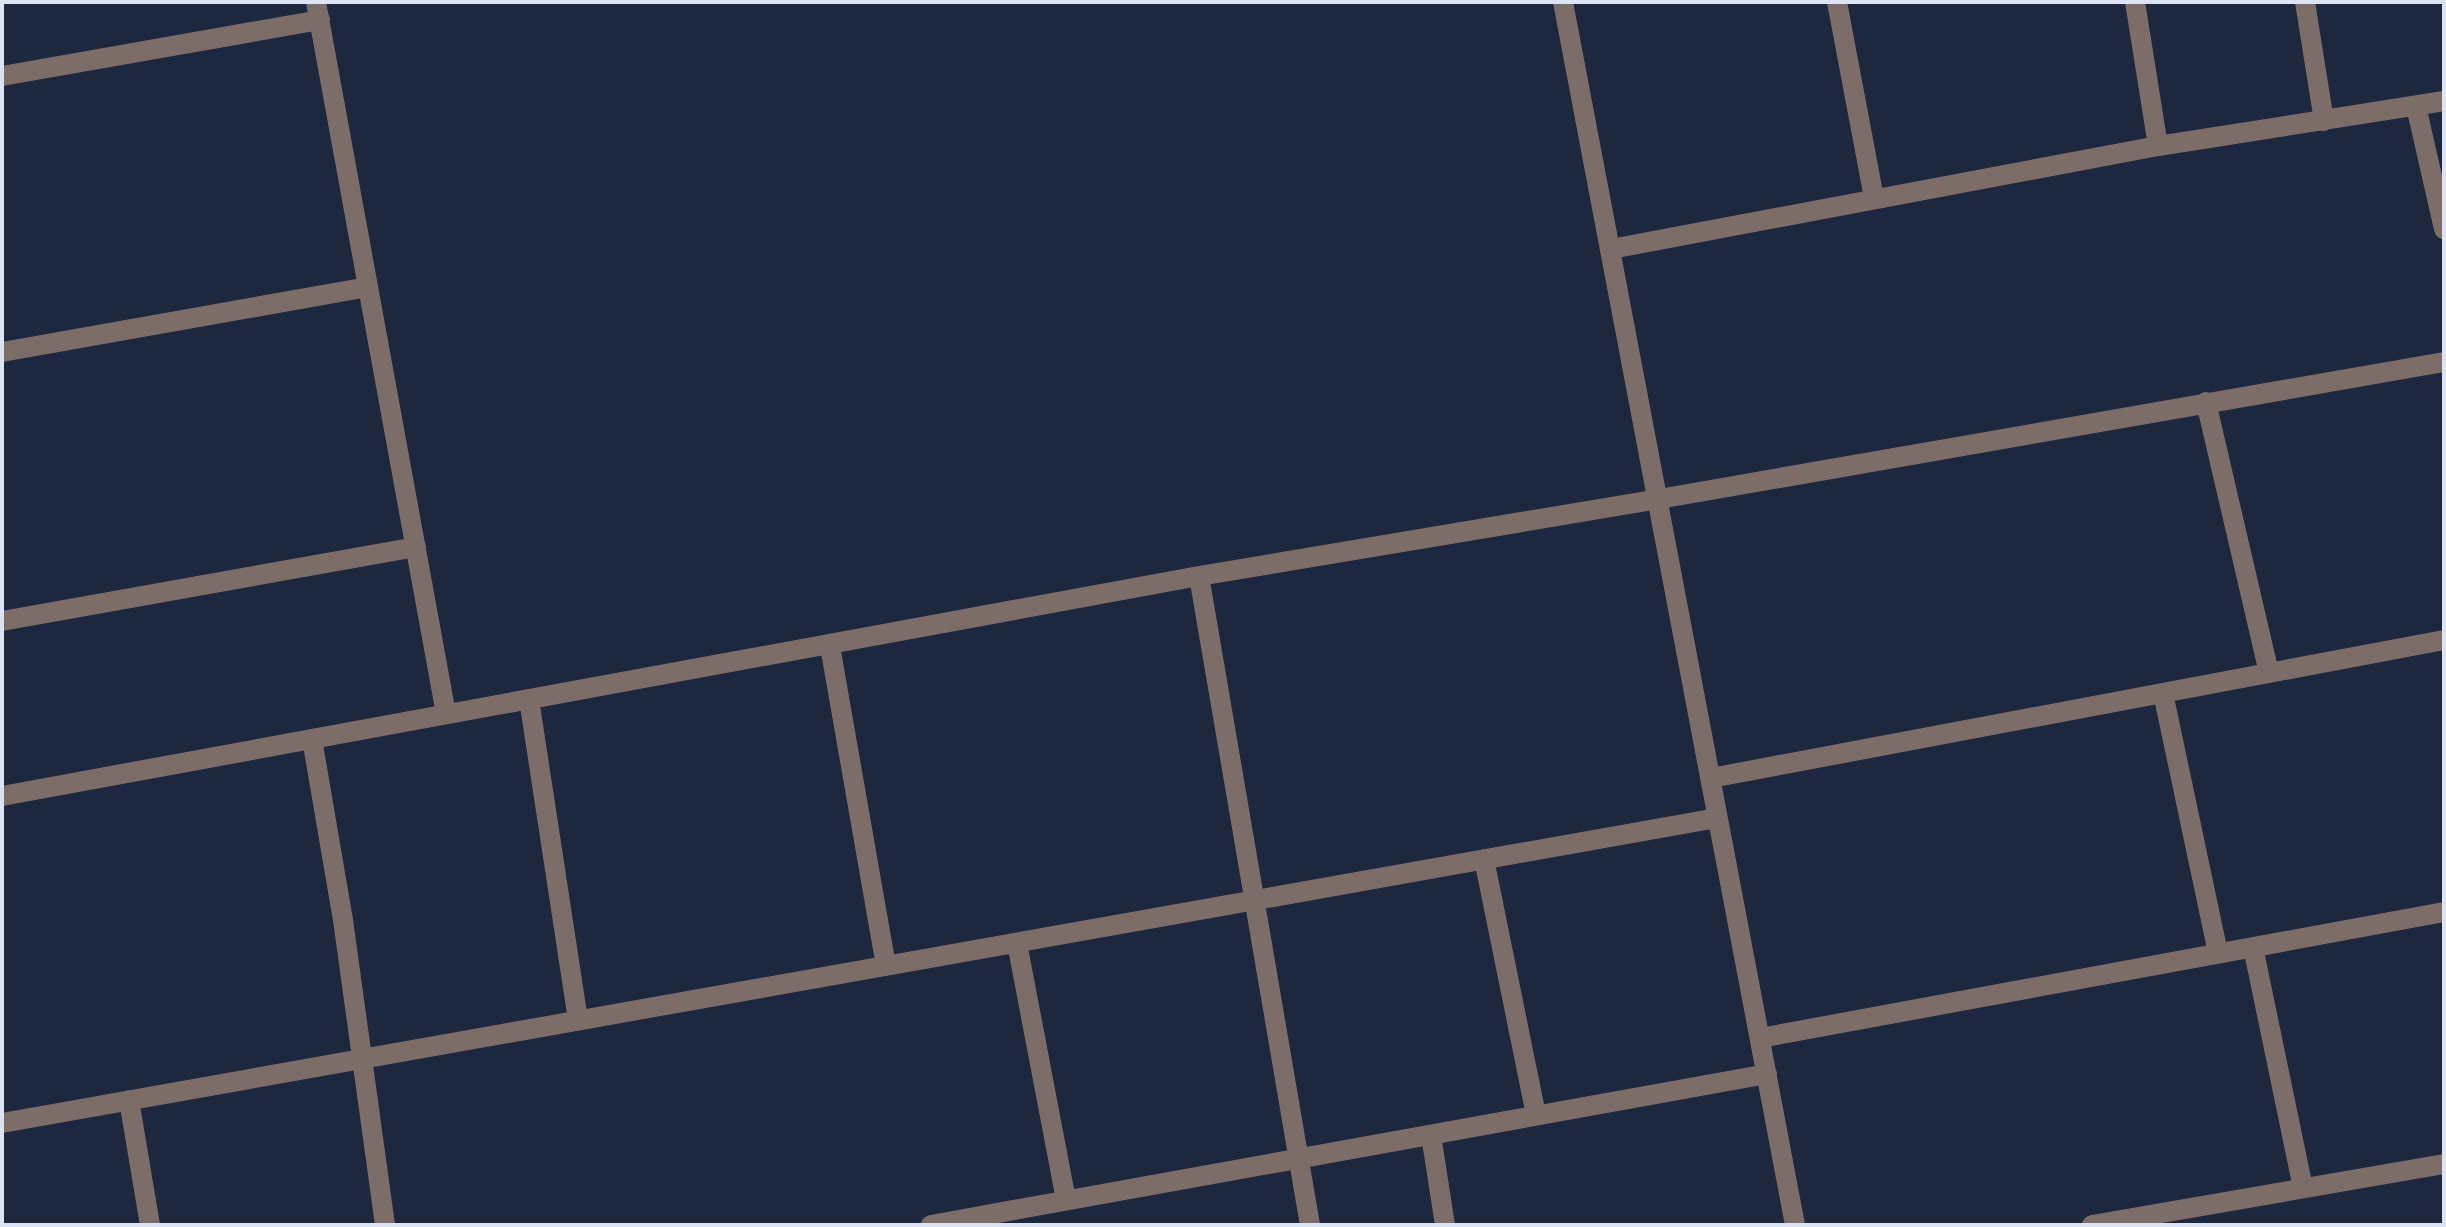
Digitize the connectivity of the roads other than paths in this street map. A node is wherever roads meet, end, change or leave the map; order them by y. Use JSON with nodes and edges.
{"nodes":[{"id":1,"x":1563,"y":2,"type":"edge"},
{"id":2,"x":1837,"y":2,"type":"edge"},
{"id":3,"x":2135,"y":2,"type":"edge"},
{"id":4,"x":2305,"y":2,"type":"edge"},
{"id":5,"x":318,"y":11,"type":"edge"},
{"id":6,"x":2,"y":76,"type":"edge"},
{"id":7,"x":2444,"y":101,"type":"edge"},
{"id":8,"x":2416,"y":106,"type":"junction"},
{"id":9,"x":2324,"y":121,"type":"junction"},
{"id":10,"x":2158,"y":146,"type":"junction"},
{"id":11,"x":1874,"y":198,"type":"junction"},
{"id":12,"x":2444,"y":229,"type":"edge"},
{"id":13,"x":1611,"y":249,"type":"junction"},
{"id":14,"x":368,"y":287,"type":"junction"},
{"id":15,"x":2,"y":352,"type":"edge"},
{"id":16,"x":2444,"y":362,"type":"edge"},
{"id":17,"x":2206,"y":402,"type":"junction"},
{"id":18,"x":1659,"y":499,"type":"junction"},
{"id":19,"x":416,"y":547,"type":"junction"},
{"id":20,"x":1199,"y":576,"type":"junction"},
{"id":21,"x":2,"y":621,"type":"edge"},
{"id":22,"x":2444,"y":640,"type":"edge"},
{"id":23,"x":830,"y":646,"type":"junction"},
{"id":24,"x":2269,"y":673,"type":"junction"},
{"id":25,"x":2163,"y":693,"type":"junction"},
{"id":26,"x":529,"y":699,"type":"junction"},
{"id":27,"x":446,"y":714,"type":"junction"},
{"id":28,"x":312,"y":739,"type":"junction"},
{"id":29,"x":1711,"y":778,"type":"junction"},
{"id":30,"x":2,"y":796,"type":"edge"},
{"id":31,"x":1717,"y":818,"type":"junction"},
{"id":32,"x":1484,"y":859,"type":"junction"},
{"id":33,"x":1256,"y":900,"type":"junction"},
{"id":34,"x":2444,"y":912,"type":"edge"},
{"id":35,"x":1017,"y":943,"type":"junction"},
{"id":36,"x":2253,"y":947,"type":"junction"},
{"id":37,"x":2218,"y":953,"type":"junction"},
{"id":38,"x":886,"y":966,"type":"junction"},
{"id":39,"x":578,"y":1020,"type":"junction"},
{"id":40,"x":1760,"y":1038,"type":"junction"},
{"id":41,"x":361,"y":1059,"type":"junction"},
{"id":42,"x":1767,"y":1074,"type":"junction"},
{"id":43,"x":129,"y":1100,"type":"junction"},
{"id":44,"x":1536,"y":1115,"type":"junction"},
{"id":45,"x":2,"y":1123,"type":"edge"},
{"id":46,"x":1431,"y":1135,"type":"junction"},
{"id":47,"x":1299,"y":1159,"type":"junction"},
{"id":48,"x":2444,"y":1164,"type":"edge"},
{"id":49,"x":2303,"y":1188,"type":"junction"},
{"id":50,"x":1066,"y":1200,"type":"junction"},
{"id":51,"x":150,"y":1225,"type":"edge"},
{"id":52,"x":385,"y":1225,"type":"edge"},
{"id":53,"x":931,"y":1225,"type":"edge"},
{"id":54,"x":1310,"y":1225,"type":"edge"},
{"id":55,"x":1445,"y":1225,"type":"edge"},
{"id":56,"x":1795,"y":1225,"type":"edge"},
{"id":57,"x":2092,"y":1225,"type":"edge"}],
"edges":[{"from":1,"to":13,"type":"street"},
{"from":2,"to":11,"type":"street"},
{"from":3,"to":10,"type":"street"},
{"from":4,"to":9,"type":"street"},
{"from":5,"to":6,"type":"street"},
{"from":5,"to":14,"type":"street"},
{"from":7,"to":8,"type":"street"},
{"from":8,"to":9,"type":"street"},
{"from":8,"to":12,"type":"street"},
{"from":9,"to":10,"type":"street"},
{"from":10,"to":11,"type":"street"},
{"from":11,"to":13,"type":"street"},
{"from":13,"to":18,"type":"street"},
{"from":14,"to":15,"type":"street"},
{"from":14,"to":19,"type":"street"},
{"from":16,"to":17,"type":"street"},
{"from":17,"to":18,"type":"street"},
{"from":17,"to":24,"type":"street"},
{"from":18,"to":20,"type":"street"},
{"from":18,"to":29,"type":"street"},
{"from":19,"to":21,"type":"street"},
{"from":19,"to":27,"type":"street"},
{"from":20,"to":23,"type":"street"},
{"from":20,"to":33,"type":"street"},
{"from":22,"to":24,"type":"street"},
{"from":23,"to":26,"type":"street"},
{"from":23,"to":38,"type":"street"},
{"from":24,"to":25,"type":"street"},
{"from":25,"to":29,"type":"street"},
{"from":25,"to":37,"type":"street"},
{"from":26,"to":27,"type":"street"},
{"from":26,"to":39,"type":"street"},
{"from":27,"to":28,"type":"street"},
{"from":28,"to":30,"type":"street"},
{"from":28,"to":41,"type":"street"},
{"from":29,"to":31,"type":"street"},
{"from":31,"to":32,"type":"street"},
{"from":31,"to":40,"type":"street"},
{"from":32,"to":33,"type":"street"},
{"from":32,"to":44,"type":"street"},
{"from":33,"to":35,"type":"street"},
{"from":33,"to":47,"type":"street"},
{"from":34,"to":36,"type":"street"},
{"from":35,"to":38,"type":"street"},
{"from":35,"to":50,"type":"street"},
{"from":36,"to":37,"type":"street"},
{"from":36,"to":49,"type":"street"},
{"from":37,"to":40,"type":"street"},
{"from":38,"to":39,"type":"street"},
{"from":39,"to":41,"type":"street"},
{"from":40,"to":42,"type":"street"},
{"from":41,"to":43,"type":"street"},
{"from":41,"to":52,"type":"street"},
{"from":42,"to":44,"type":"street"},
{"from":42,"to":56,"type":"street"},
{"from":43,"to":45,"type":"street"},
{"from":43,"to":51,"type":"street"},
{"from":44,"to":46,"type":"street"},
{"from":46,"to":47,"type":"street"},
{"from":46,"to":55,"type":"street"},
{"from":47,"to":50,"type":"street"},
{"from":47,"to":54,"type":"street"},
{"from":48,"to":49,"type":"street"},
{"from":49,"to":57,"type":"street"},
{"from":50,"to":53,"type":"street"}]}
